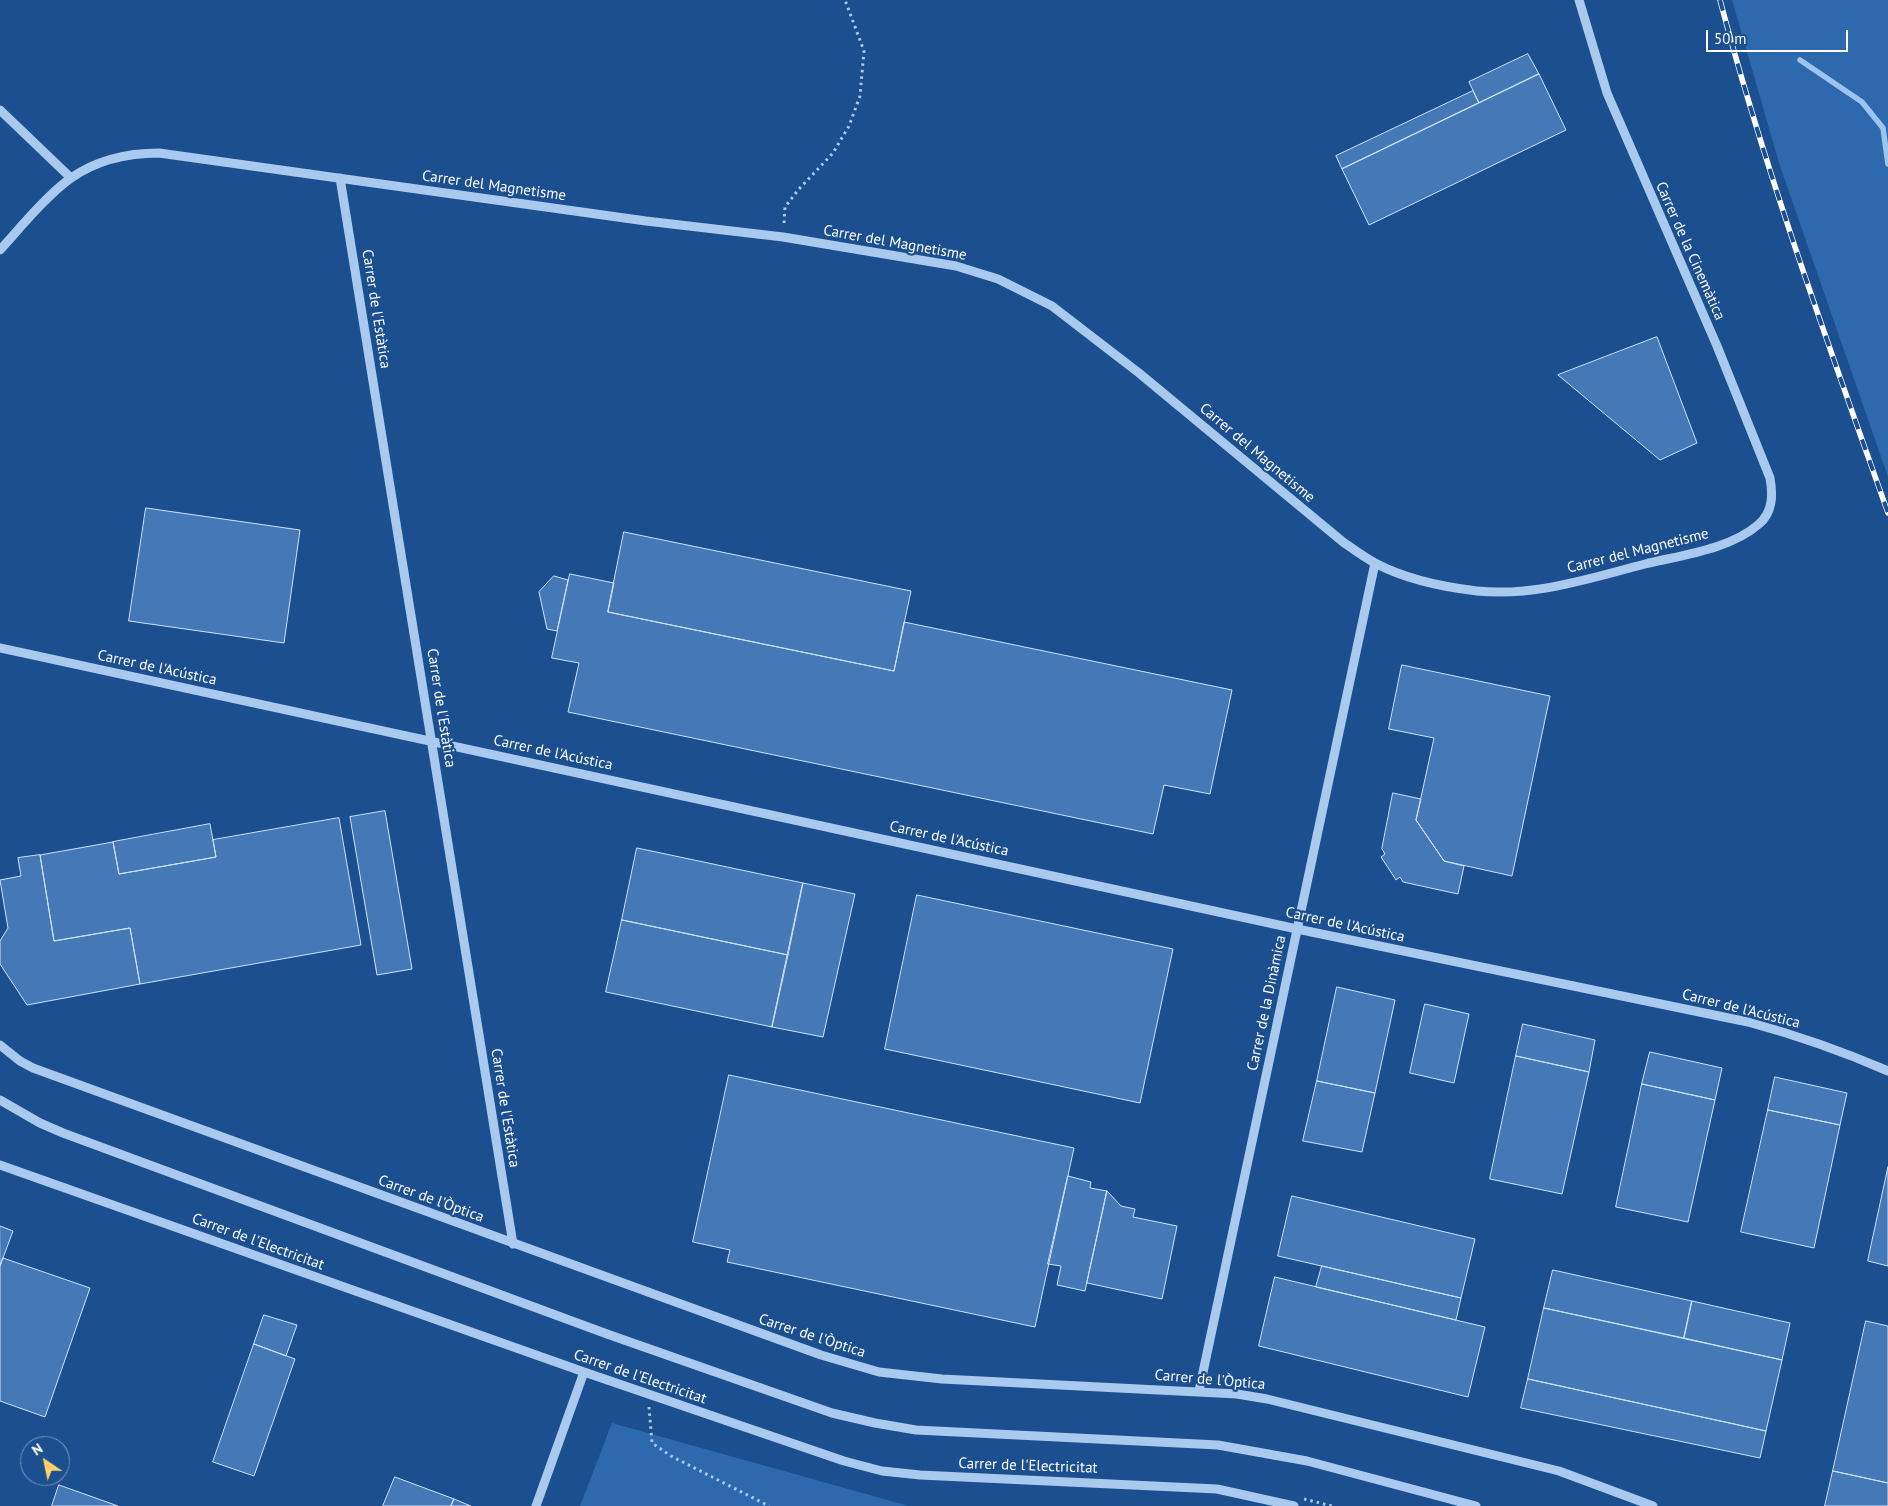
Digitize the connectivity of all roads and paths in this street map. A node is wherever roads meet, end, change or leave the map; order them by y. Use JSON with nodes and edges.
{"nodes":[{"id":1,"x":845,"y":0,"type":"edge"},
{"id":2,"x":1579,"y":0,"type":"edge"},
{"id":3,"x":0,"y":110,"type":"edge"},
{"id":4,"x":71,"y":178,"type":"junction"},
{"id":5,"x":340,"y":178,"type":"junction"},
{"id":6,"x":783,"y":237,"type":"junction"},
{"id":7,"x":0,"y":250,"type":"edge"},
{"id":8,"x":1768,"y":513,"type":"joint"},
{"id":9,"x":1375,"y":563,"type":"junction"},
{"id":10,"x":0,"y":648,"type":"edge"},
{"id":11,"x":433,"y":742,"type":"junction"},
{"id":12,"x":1297,"y":929,"type":"junction"},
{"id":13,"x":0,"y":1044,"type":"edge"},
{"id":14,"x":1888,"y":1071,"type":"edge"},
{"id":15,"x":0,"y":1100,"type":"edge"},
{"id":16,"x":0,"y":1165,"type":"edge"},
{"id":17,"x":513,"y":1244,"type":"junction"},
{"id":18,"x":584,"y":1372,"type":"junction"},
{"id":19,"x":1199,"y":1390,"type":"junction"},
{"id":20,"x":648,"y":1394,"type":"junction"},
{"id":21,"x":536,"y":1506,"type":"edge"},
{"id":22,"x":769,"y":1506,"type":"edge"},
{"id":23,"x":1294,"y":1506,"type":"edge"},
{"id":24,"x":1476,"y":1506,"type":"edge"},
{"id":25,"x":1653,"y":1506,"type":"edge"}],
"edges":[{"from":1,"to":6,"type":"path"},
{"from":2,"to":8,"type":"street","name":"Carrer de la Cinemàtica"},
{"from":3,"to":4,"type":"street"},
{"from":4,"to":5,"type":"street","name":"Carrer del Magnetisme"},
{"from":4,"to":7,"type":"street","name":"Carrer del Magnetisme"},
{"from":5,"to":6,"type":"street","name":"Carrer del Magnetisme"},
{"from":5,"to":11,"type":"street","name":"Carrer de l'Estàtica"},
{"from":6,"to":9,"type":"street","name":"Carrer del Magnetisme"},
{"from":8,"to":9,"type":"street","name":"Carrer del Magnetisme"},
{"from":9,"to":12,"type":"street","name":"Carrer de la Dinàmica"},
{"from":10,"to":11,"type":"street","name":"Carrer de l'Acústica"},
{"from":11,"to":12,"type":"street","name":"Carrer de l'Acústica"},
{"from":11,"to":17,"type":"street","name":"Carrer de l'Estàtica"},
{"from":12,"to":14,"type":"street","name":"Carrer de l'Acústica"},
{"from":12,"to":19,"type":"street","name":"Carrer de la Dinàmica"},
{"from":13,"to":17,"type":"street","name":"Carrer de l'Òptica"},
{"from":15,"to":24,"type":"street"},
{"from":16,"to":18,"type":"street","name":"Carrer de l'Electricitat"},
{"from":17,"to":19,"type":"street","name":"Carrer de l'Òptica"},
{"from":18,"to":20,"type":"street","name":"Carrer de l'Electricitat"},
{"from":18,"to":21,"type":"street"},
{"from":19,"to":25,"type":"street","name":"Carrer de l'Òptica"},
{"from":20,"to":22,"type":"path"},
{"from":20,"to":23,"type":"street","name":"Carrer de l'Electricitat"}]}
